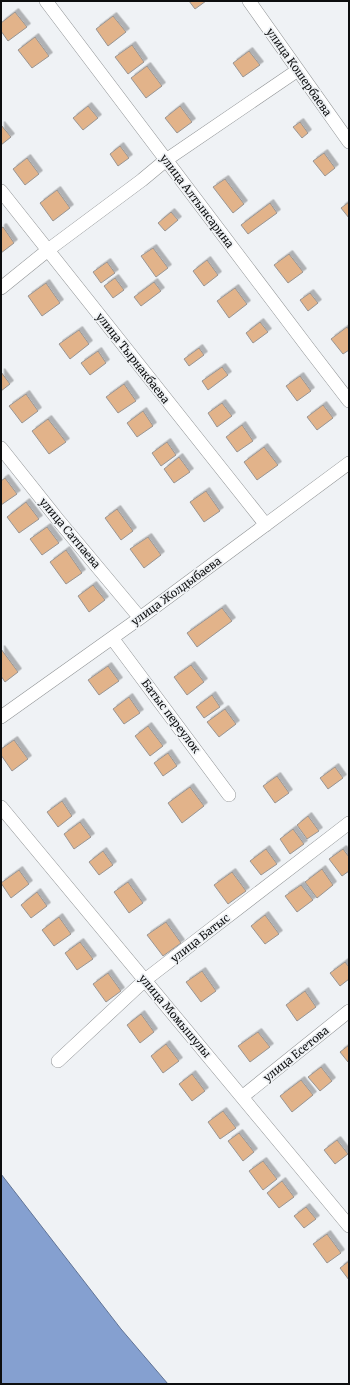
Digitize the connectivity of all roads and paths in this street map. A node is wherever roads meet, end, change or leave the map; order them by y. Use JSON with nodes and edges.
{"nodes":[{"id":1,"x":46,"y":1,"type":"edge"},
{"id":2,"x":249,"y":1,"type":"edge"},
{"id":3,"x":298,"y":70,"type":"junction"},
{"id":4,"x":349,"y":142,"type":"edge"},
{"id":5,"x":166,"y":160,"type":"junction"},
{"id":6,"x":1,"y":191,"type":"edge"},
{"id":7,"x":48,"y":250,"type":"junction"},
{"id":8,"x":1,"y":288,"type":"edge"},
{"id":9,"x":349,"y":400,"type":"edge"},
{"id":10,"x":1,"y":448,"type":"edge"},
{"id":11,"x":349,"y":463,"type":"edge"},
{"id":12,"x":266,"y":524,"type":"junction"},
{"id":13,"x":140,"y":618,"type":"junction"},
{"id":14,"x":112,"y":638,"type":"junction"},
{"id":15,"x":1,"y":717,"type":"edge"},
{"id":16,"x":229,"y":795,"type":"dead end"},
{"id":17,"x":1,"y":807,"type":"edge"},
{"id":18,"x":349,"y":823,"type":"edge"},
{"id":19,"x":145,"y":980,"type":"junction"},
{"id":20,"x":349,"y":1011,"type":"edge"},
{"id":21,"x":58,"y":1061,"type":"dead end"},
{"id":22,"x":242,"y":1097,"type":"junction"},
{"id":23,"x":349,"y":1226,"type":"edge"}],
"edges":[{"from":1,"to":5,"type":"street","name":"улица Алтынсарина"},
{"from":2,"to":3,"type":"street","name":"улица Кошербаева"},
{"from":3,"to":4,"type":"street","name":"улица Кошербаева"},
{"from":3,"to":5,"type":"street"},
{"from":5,"to":7,"type":"street"},
{"from":5,"to":9,"type":"street","name":"улица Алтынсарина"},
{"from":6,"to":7,"type":"street","name":"улица Тырнакбаева"},
{"from":7,"to":8,"type":"street"},
{"from":7,"to":12,"type":"street","name":"улица Тырнакбаева"},
{"from":10,"to":13,"type":"street","name":"улица Сатпаева"},
{"from":11,"to":12,"type":"street","name":"улица Жолдыбаева"},
{"from":12,"to":13,"type":"street","name":"улица Жолдыбаева"},
{"from":13,"to":14,"type":"street","name":"улица Жолдыбаева"},
{"from":14,"to":15,"type":"street","name":"улица Жолдыбаева"},
{"from":14,"to":16,"type":"street","name":"Батыс переулок"},
{"from":17,"to":19,"type":"street","name":"улица Момышулы"},
{"from":18,"to":19,"type":"street","name":"улица Батыс"},
{"from":19,"to":21,"type":"street","name":"улица Батыс"},
{"from":19,"to":22,"type":"street","name":"улица Момышулы"},
{"from":20,"to":22,"type":"street","name":"улица Есетова"},
{"from":22,"to":23,"type":"street","name":"улица Момышулы"}]}
